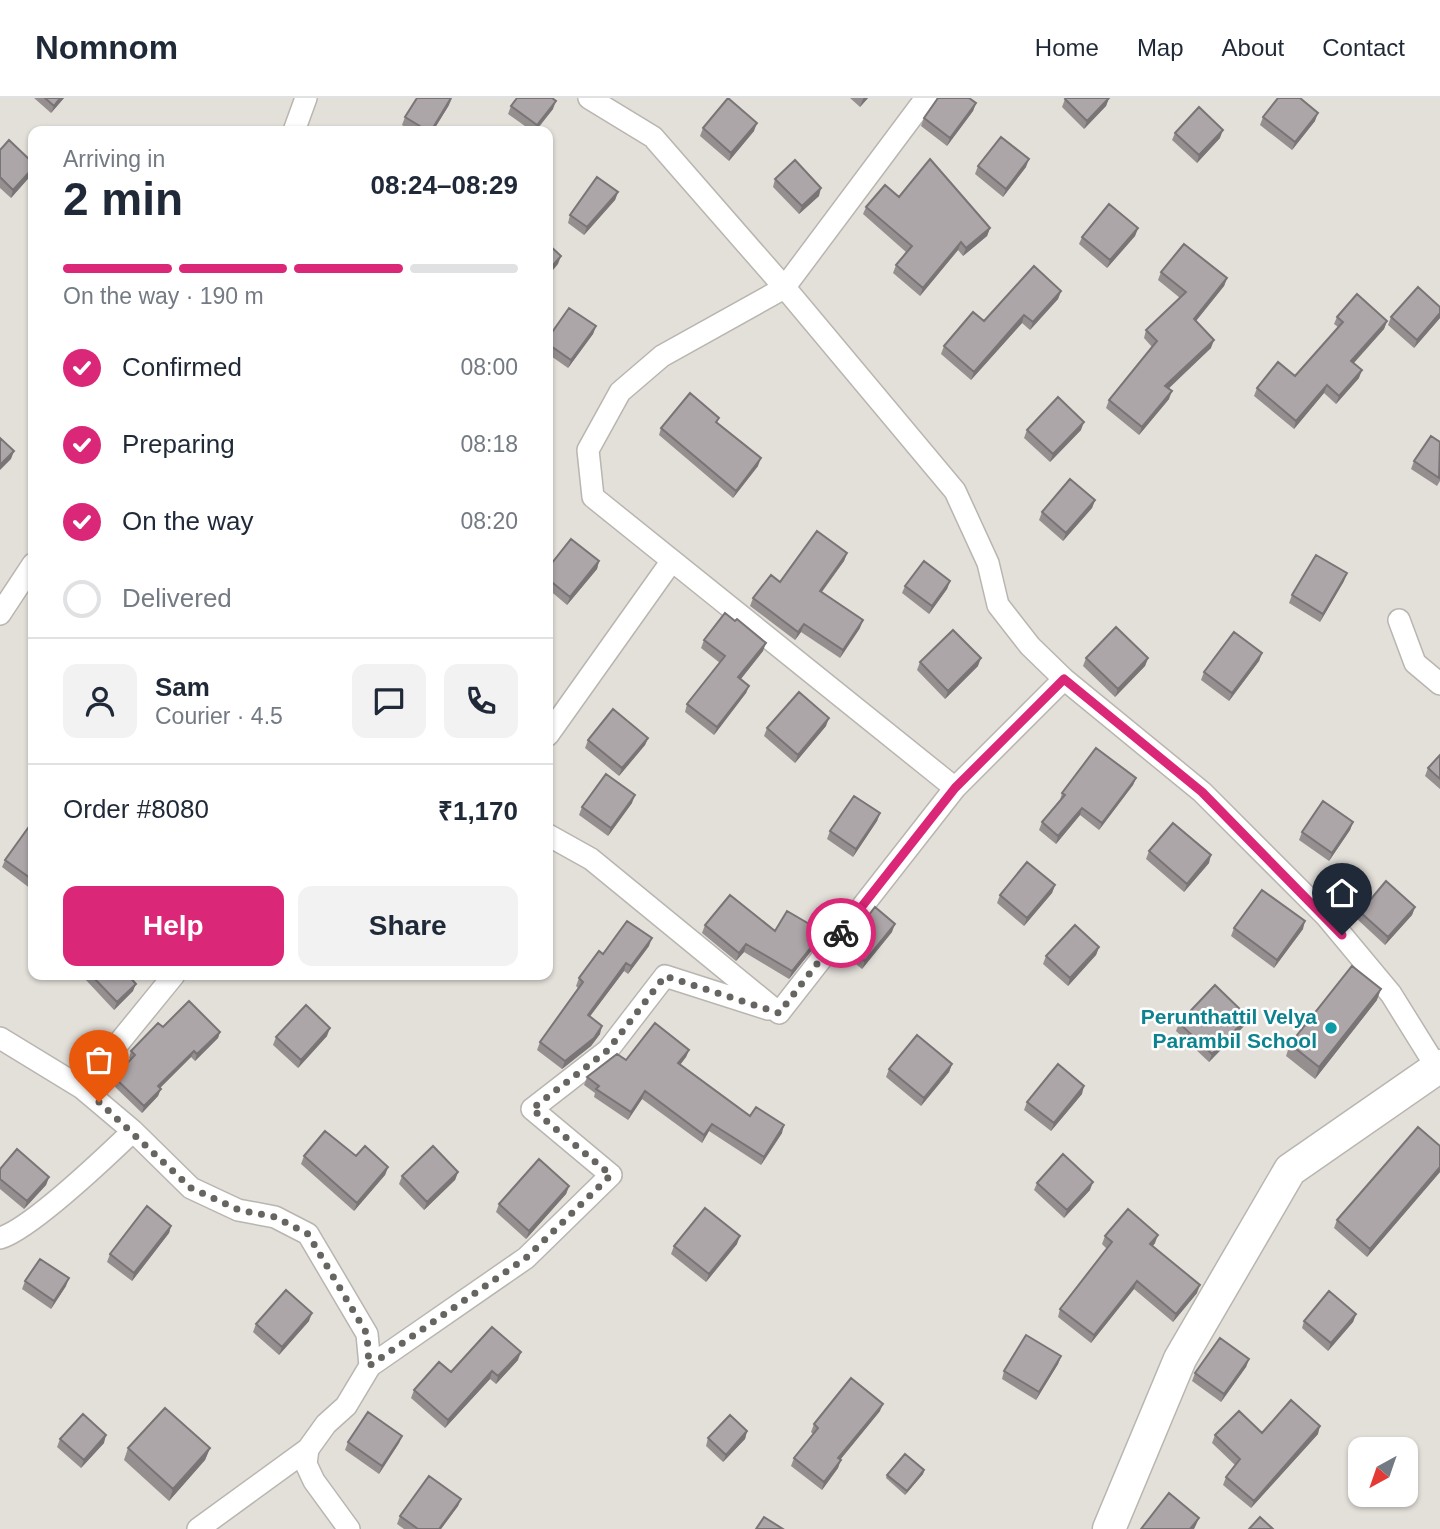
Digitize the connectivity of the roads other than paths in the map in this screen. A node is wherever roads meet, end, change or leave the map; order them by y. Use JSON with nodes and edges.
{"nodes":[{"id":1,"x":306,"y":98,"type":"edge"},
{"id":2,"x":589,"y":98,"type":"edge"},
{"id":3,"x":926,"y":98,"type":"edge"},
{"id":4,"x":296,"y":126,"type":"edge"},
{"id":5,"x":784,"y":288,"type":"junction"},
{"id":6,"x":671,"y":562,"type":"junction"},
{"id":7,"x":28,"y":572,"type":"edge"},
{"id":8,"x":0,"y":614,"type":"edge"},
{"id":9,"x":1399,"y":620,"type":"dead end"},
{"id":10,"x":1064,"y":679,"type":"junction"},
{"id":11,"x":1440,"y":684,"type":"edge"},
{"id":12,"x":553,"y":728,"type":"edge"},
{"id":13,"x":955,"y":788,"type":"junction"},
{"id":14,"x":553,"y":838,"type":"edge"},
{"id":15,"x":170,"y":980,"type":"edge"},
{"id":16,"x":779,"y":1013,"type":"junction"},
{"id":17,"x":0,"y":1038,"type":"edge"},
{"id":18,"x":1438,"y":1067,"type":"edge"},
{"id":19,"x":82,"y":1088,"type":"junction"},
{"id":20,"x":133,"y":1131,"type":"junction"},
{"id":21,"x":0,"y":1238,"type":"edge"},
{"id":22,"x":369,"y":1366,"type":"junction"},
{"id":23,"x":308,"y":1448,"type":"junction"},
{"id":24,"x":198,"y":1529,"type":"edge"},
{"id":25,"x":349,"y":1529,"type":"edge"},
{"id":26,"x":1109,"y":1529,"type":"edge"}],
"edges":[{"from":1,"to":4,"type":"street"},
{"from":2,"to":5,"type":"street"},
{"from":3,"to":5,"type":"street"},
{"from":5,"to":6,"type":"street"},
{"from":5,"to":10,"type":"street"},
{"from":6,"to":12,"type":"street"},
{"from":6,"to":13,"type":"street"},
{"from":7,"to":8,"type":"street"},
{"from":9,"to":11,"type":"street"},
{"from":10,"to":13,"type":"street"},
{"from":10,"to":18,"type":"street"},
{"from":13,"to":16,"type":"street"},
{"from":14,"to":16,"type":"street"},
{"from":15,"to":19,"type":"street"},
{"from":16,"to":22,"type":"street"},
{"from":17,"to":19,"type":"street"},
{"from":18,"to":26,"type":"main road"},
{"from":19,"to":20,"type":"street"},
{"from":20,"to":21,"type":"street"},
{"from":20,"to":22,"type":"street"},
{"from":22,"to":23,"type":"street"},
{"from":23,"to":24,"type":"street"},
{"from":23,"to":25,"type":"street"}]}
